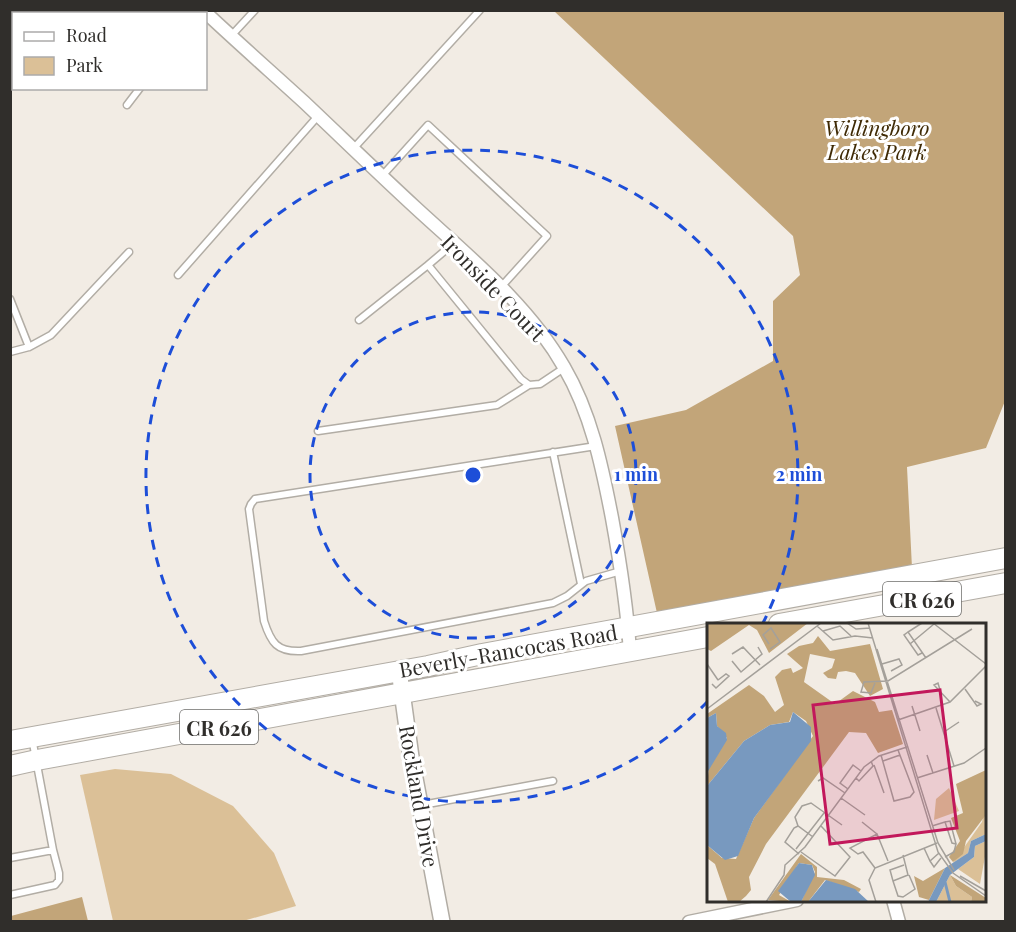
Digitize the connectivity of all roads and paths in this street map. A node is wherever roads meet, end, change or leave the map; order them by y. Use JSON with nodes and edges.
{"nodes":[{"id":1,"x":255,"y":10,"type":"edge"},
{"id":2,"x":480,"y":10,"type":"edge"},
{"id":3,"x":207,"y":18,"type":"edge"},
{"id":4,"x":231,"y":37,"type":"junction"},
{"id":5,"x":138,"y":90,"type":"edge"},
{"id":6,"x":127,"y":105,"type":"dead end"},
{"id":7,"x":318,"y":116,"type":"junction"},
{"id":8,"x":353,"y":149,"type":"junction"},
{"id":9,"x":382,"y":176,"type":"junction"},
{"id":10,"x":454,"y":243,"type":"junction"},
{"id":11,"x":129,"y":252,"type":"dead end"},
{"id":12,"x":428,"y":265,"type":"junction"},
{"id":13,"x":178,"y":275,"type":"dead end"},
{"id":14,"x":501,"y":288,"type":"junction"},
{"id":15,"x":10,"y":300,"type":"edge"},
{"id":16,"x":359,"y":320,"type":"dead end"},
{"id":17,"x":28,"y":347,"type":"junction"},
{"id":18,"x":10,"y":352,"type":"edge"},
{"id":19,"x":564,"y":367,"type":"junction"},
{"id":20,"x":529,"y":385,"type":"junction"},
{"id":21,"x":318,"y":431,"type":"dead end"},
{"id":22,"x":596,"y":446,"type":"junction"},
{"id":23,"x":553,"y":453,"type":"junction"},
{"id":24,"x":1005,"y":558,"type":"edge"},
{"id":25,"x":621,"y":571,"type":"junction"},
{"id":26,"x":1005,"y":583,"type":"edge"},
{"id":27,"x":581,"y":584,"type":"junction"},
{"id":28,"x":833,"y":590,"type":"junction"},
{"id":29,"x":839,"y":619,"type":"edge"},
{"id":30,"x":791,"y":623,"type":"edge"},
{"id":31,"x":628,"y":628,"type":"junction"},
{"id":32,"x":707,"y":638,"type":"edge"},
{"id":33,"x":630,"y":652,"type":"junction"},
{"id":34,"x":399,"y":670,"type":"junction"},
{"id":35,"x":402,"y":694,"type":"junction"},
{"id":36,"x":32,"y":738,"type":"junction"},
{"id":37,"x":10,"y":741,"type":"edge"},
{"id":38,"x":37,"y":760,"type":"junction"},
{"id":39,"x":10,"y":766,"type":"edge"},
{"id":40,"x":553,"y":781,"type":"dead end"},
{"id":41,"x":421,"y":806,"type":"junction"},
{"id":42,"x":53,"y":850,"type":"junction"},
{"id":43,"x":10,"y":858,"type":"edge"},
{"id":44,"x":10,"y":895,"type":"edge"},
{"id":45,"x":779,"y":902,"type":"edge"},
{"id":46,"x":894,"y":902,"type":"edge"},
{"id":47,"x":753,"y":905,"type":"edge"},
{"id":48,"x":705,"y":920,"type":"edge"},
{"id":49,"x":442,"y":921,"type":"edge"},
{"id":50,"x":689,"y":921,"type":"edge"},
{"id":51,"x":899,"y":921,"type":"edge"}],
"edges":[{"from":1,"to":4,"type":"lane"},
{"from":2,"to":8,"type":"lane"},
{"from":3,"to":4,"type":"street","name":"Ironside Court"},
{"from":4,"to":7,"type":"street","name":"Ironside Court"},
{"from":5,"to":6,"type":"lane"},
{"from":7,"to":8,"type":"street","name":"Ironside Court"},
{"from":7,"to":13,"type":"lane"},
{"from":8,"to":9,"type":"street","name":"Ironside Court"},
{"from":9,"to":10,"type":"street","name":"Ironside Court"},
{"from":9,"to":14,"type":"lane"},
{"from":10,"to":12,"type":"lane"},
{"from":10,"to":14,"type":"street","name":"Ironside Court"},
{"from":11,"to":17,"type":"lane"},
{"from":12,"to":16,"type":"lane"},
{"from":12,"to":20,"type":"lane"},
{"from":14,"to":19,"type":"street","name":"Ironside Court"},
{"from":15,"to":17,"type":"lane"},
{"from":17,"to":18,"type":"lane"},
{"from":19,"to":20,"type":"lane"},
{"from":19,"to":22,"type":"street","name":"Ironside Court"},
{"from":20,"to":21,"type":"lane"},
{"from":22,"to":23,"type":"lane"},
{"from":22,"to":25,"type":"street","name":"Ironside Court"},
{"from":23,"to":27,"type":"lane"},
{"from":23,"to":27,"type":"lane"},
{"from":24,"to":28,"type":"main road","name":"Beverly-Rancocas Road","number":"CR 626"},
{"from":25,"to":27,"type":"lane"},
{"from":25,"to":31,"type":"street","name":"Ironside Court"},
{"from":26,"to":29,"type":"main road","number":"CR 626"},
{"from":28,"to":29,"type":"street"},
{"from":28,"to":31,"type":"main road","name":"Beverly-Rancocas Road","number":"CR 626"},
{"from":29,"to":30,"type":"main road","number":"CR 626"},
{"from":31,"to":33,"type":"street","name":"Ironside Court"},
{"from":31,"to":34,"type":"main road","name":"Beverly-Rancocas Road","number":"CR 626"},
{"from":32,"to":33,"type":"main road","name":"Beverly-Rancocas Road","number":"CR 626"},
{"from":33,"to":35,"type":"main road","name":"Beverly-Rancocas Road","number":"CR 626"},
{"from":34,"to":35,"type":"street","name":"Rockland Drive"},
{"from":34,"to":36,"type":"main road","name":"Beverly-Rancocas Road","number":"CR 626"},
{"from":35,"to":38,"type":"main road","name":"Beverly-Rancocas Road","number":"CR 626"},
{"from":35,"to":41,"type":"street","name":"Rockland Drive"},
{"from":36,"to":37,"type":"main road","name":"Beverly-Rancocas Road","number":"CR 626"},
{"from":36,"to":38,"type":"lane"},
{"from":38,"to":39,"type":"main road","name":"Beverly-Rancocas Road","number":"CR 626"},
{"from":38,"to":42,"type":"lane"},
{"from":40,"to":41,"type":"lane"},
{"from":41,"to":49,"type":"street","name":"Rockland Drive"},
{"from":42,"to":43,"type":"lane"},
{"from":42,"to":44,"type":"lane"},
{"from":45,"to":47,"type":"street"},
{"from":46,"to":51,"type":"street"},
{"from":47,"to":48,"type":"street"},
{"from":48,"to":50,"type":"street"}]}
